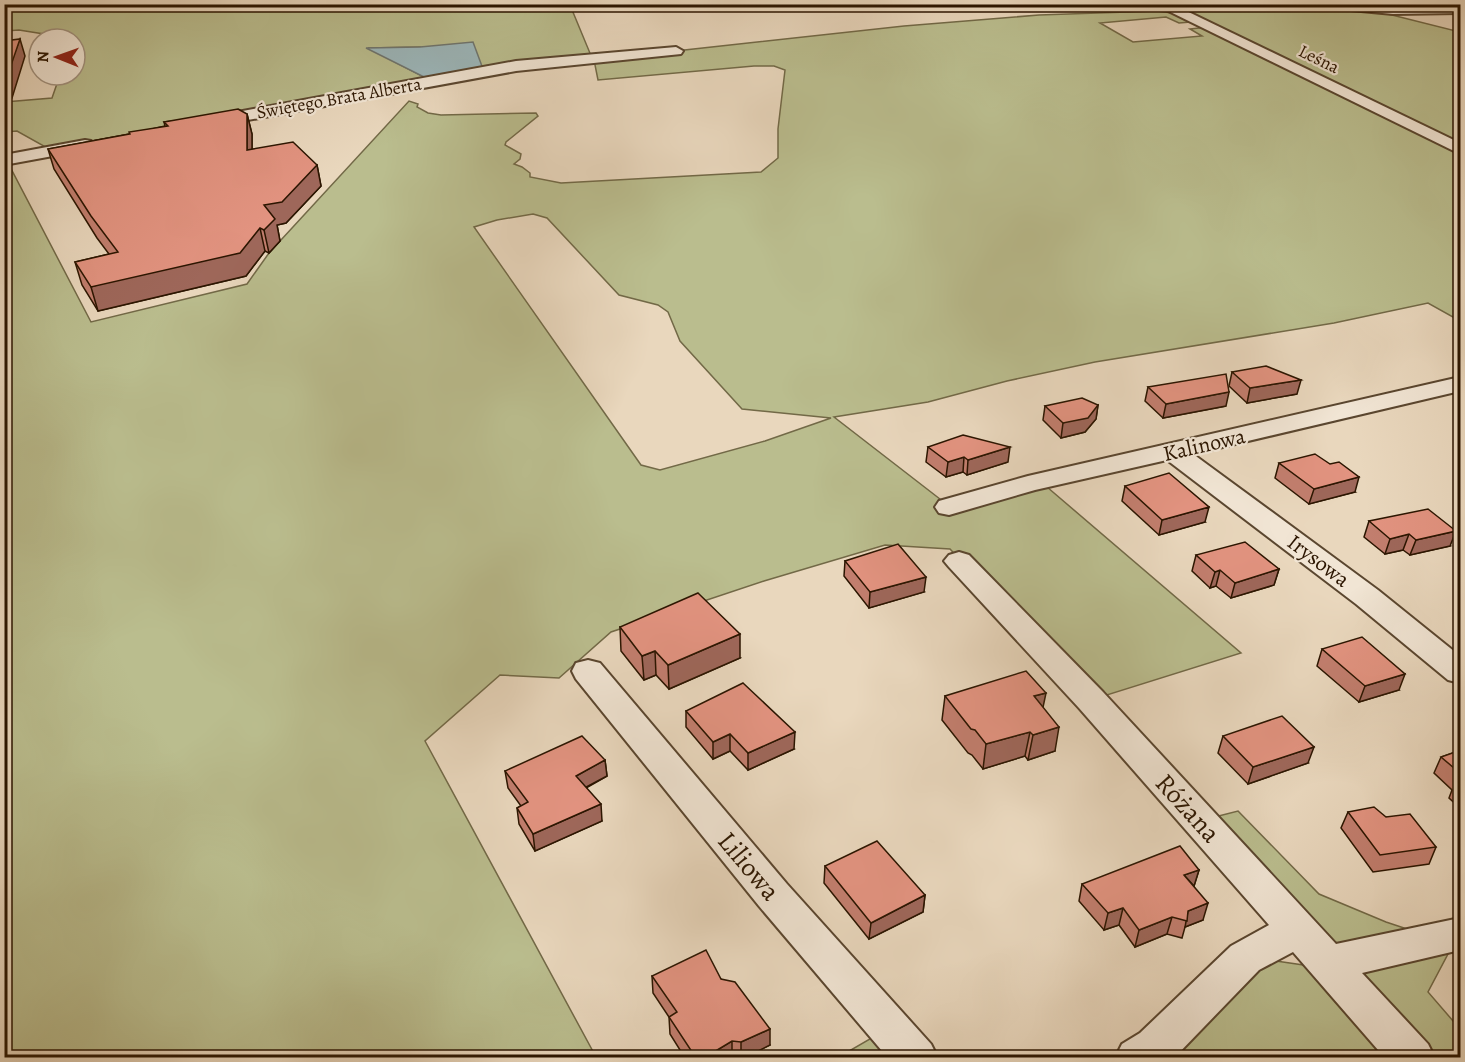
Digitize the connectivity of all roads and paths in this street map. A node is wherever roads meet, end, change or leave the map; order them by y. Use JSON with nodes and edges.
{"nodes":[{"id":1,"x":1160,"y":4,"type":"edge"},
{"id":2,"x":1329,"y":4,"type":"edge"},
{"id":3,"x":1461,"y":9,"type":"edge"},
{"id":4,"x":676,"y":51,"type":"dead end"},
{"id":5,"x":198,"y":124,"type":"edge"},
{"id":6,"x":105,"y":141,"type":"edge"},
{"id":7,"x":1461,"y":149,"type":"edge"},
{"id":8,"x":4,"y":160,"type":"edge"},
{"id":9,"x":1461,"y":384,"type":"edge"},
{"id":10,"x":1174,"y":452,"type":"junction"},
{"id":11,"x":949,"y":507,"type":"dead end"},
{"id":12,"x":959,"y":561,"type":"dead end"},
{"id":13,"x":588,"y":671,"type":"dead end"},
{"id":14,"x":1461,"y":672,"type":"edge"},
{"id":15,"x":1297,"y":930,"type":"junction"},
{"id":16,"x":1461,"y":934,"type":"edge"},
{"id":17,"x":1328,"y":963,"type":"junction"},
{"id":18,"x":916,"y":1058,"type":"edge"},
{"id":19,"x":1137,"y":1058,"type":"edge"},
{"id":20,"x":1413,"y":1058,"type":"edge"}],
"edges":[{"from":1,"to":7,"type":"street","name":"Leśna"},
{"from":2,"to":3,"type":"street"},
{"from":4,"to":5,"type":"street","name":"Świętego Brata Alberta"},
{"from":6,"to":8,"type":"street"},
{"from":9,"to":10,"type":"street","name":"Kalinowa"},
{"from":10,"to":11,"type":"street","name":"Kalinowa"},
{"from":10,"to":14,"type":"street","name":"Irysowa"},
{"from":12,"to":15,"type":"street","name":"Różana"},
{"from":13,"to":18,"type":"street","name":"Liliowa"},
{"from":15,"to":17,"type":"street","name":"Różana"},
{"from":15,"to":19,"type":"street"},
{"from":16,"to":17,"type":"street"},
{"from":17,"to":20,"type":"street","name":"Różana"}]}
